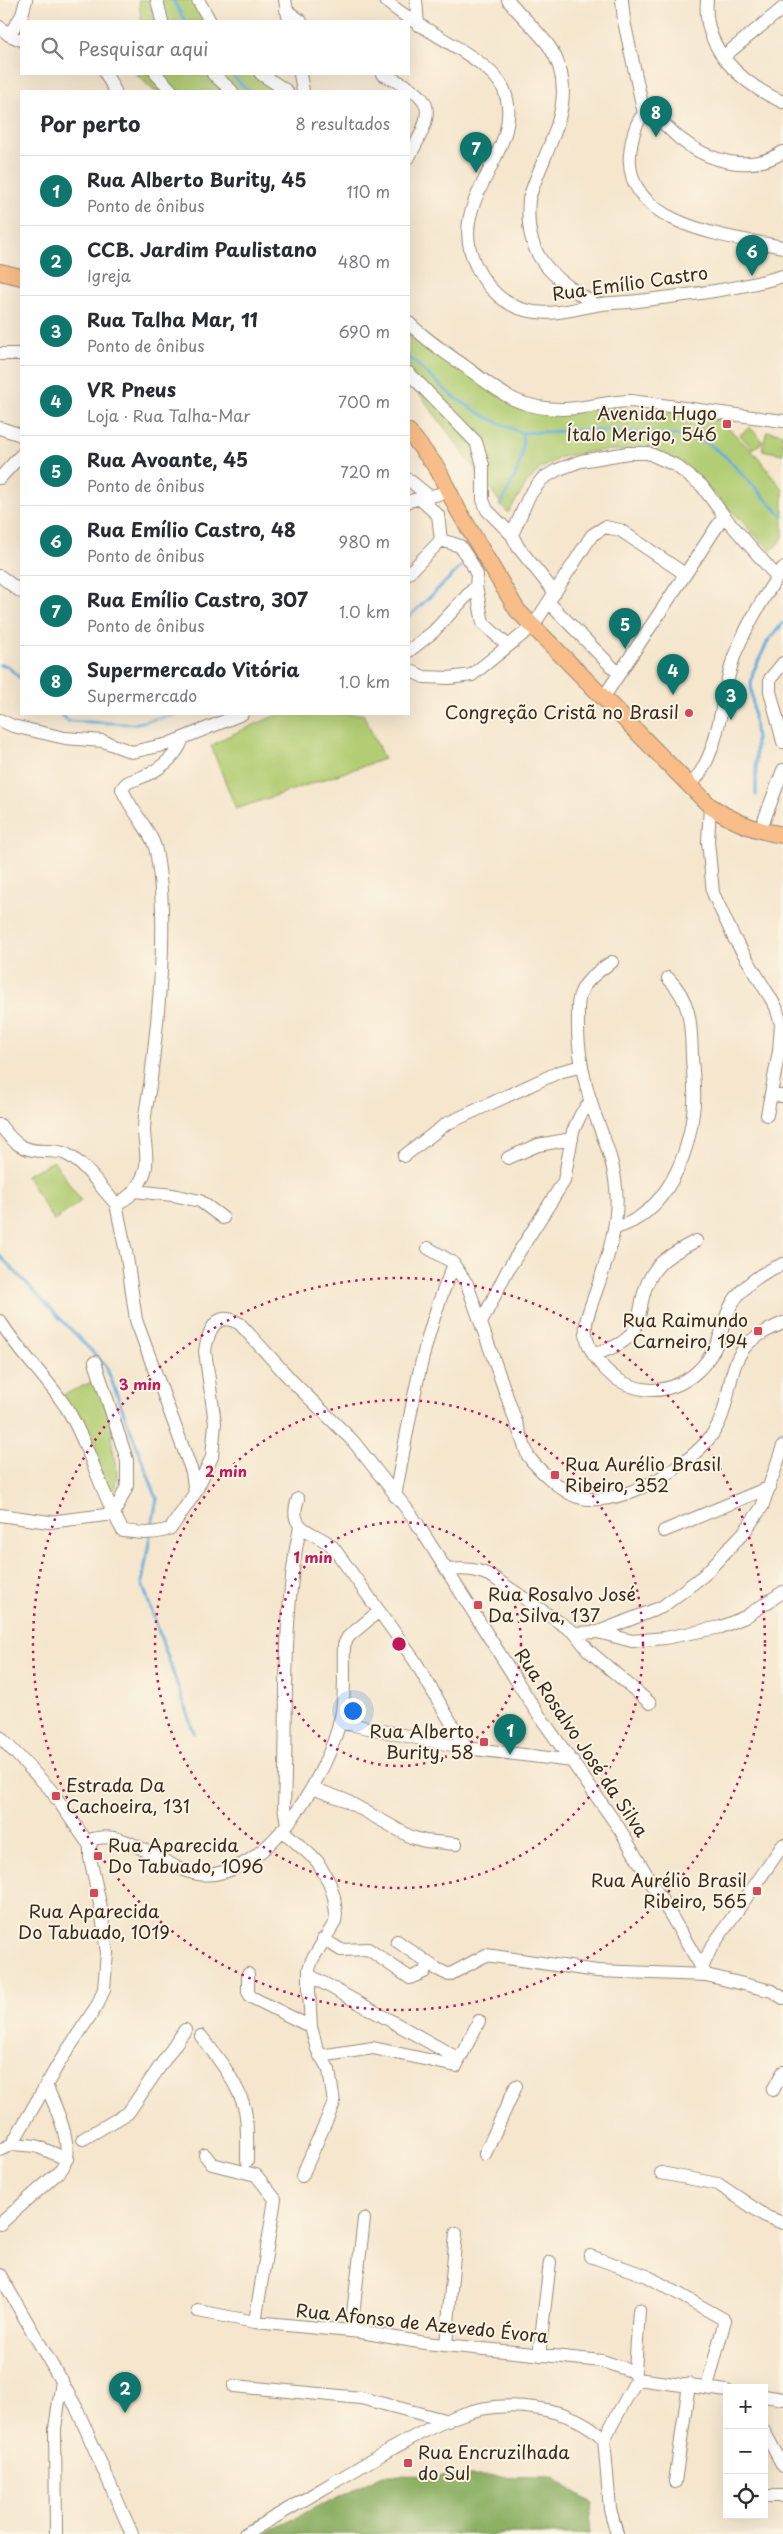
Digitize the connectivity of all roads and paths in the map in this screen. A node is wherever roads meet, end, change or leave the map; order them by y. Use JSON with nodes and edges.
{"nodes":[{"id":1,"x":26,"y":0,"type":"edge"},
{"id":2,"x":157,"y":0,"type":"edge"},
{"id":3,"x":198,"y":0,"type":"edge"},
{"id":4,"x":385,"y":0,"type":"edge"},
{"id":5,"x":416,"y":0,"type":"edge"},
{"id":6,"x":508,"y":0,"type":"edge"},
{"id":7,"x":622,"y":0,"type":"edge"},
{"id":8,"x":707,"y":0,"type":"edge"},
{"id":9,"x":783,"y":8,"type":"edge"},
{"id":10,"x":287,"y":10,"type":"edge"},
{"id":11,"x":162,"y":20,"type":"edge"},
{"id":12,"x":209,"y":20,"type":"edge"},
{"id":13,"x":300,"y":20,"type":"edge"},
{"id":14,"x":410,"y":20,"type":"edge"},
{"id":15,"x":410,"y":20,"type":"edge"},
{"id":16,"x":418,"y":25,"type":"junction"},
{"id":17,"x":4,"y":31,"type":"edge"},
{"id":18,"x":20,"y":39,"type":"edge"},
{"id":19,"x":723,"y":57,"type":"junction"},
{"id":20,"x":106,"y":75,"type":"edge"},
{"id":21,"x":157,"y":75,"type":"edge"},
{"id":22,"x":214,"y":75,"type":"edge"},
{"id":23,"x":262,"y":75,"type":"edge"},
{"id":24,"x":300,"y":75,"type":"edge"},
{"id":25,"x":384,"y":75,"type":"edge"},
{"id":26,"x":114,"y":90,"type":"edge"},
{"id":27,"x":171,"y":90,"type":"edge"},
{"id":28,"x":231,"y":90,"type":"edge"},
{"id":29,"x":285,"y":90,"type":"edge"},
{"id":30,"x":303,"y":90,"type":"edge"},
{"id":31,"x":783,"y":102,"type":"edge"},
{"id":32,"x":644,"y":114,"type":"junction"},
{"id":33,"x":783,"y":152,"type":"edge"},
{"id":34,"x":410,"y":155,"type":"edge"},
{"id":35,"x":783,"y":248,"type":"edge"},
{"id":36,"x":0,"y":272,"type":"edge"},
{"id":37,"x":783,"y":276,"type":"edge"},
{"id":38,"x":20,"y":277,"type":"edge"},
{"id":39,"x":596,"y":305,"type":"junction"},
{"id":40,"x":410,"y":323,"type":"edge"},
{"id":41,"x":0,"y":354,"type":"edge"},
{"id":42,"x":20,"y":354,"type":"edge"},
{"id":43,"x":410,"y":374,"type":"edge"},
{"id":44,"x":783,"y":421,"type":"edge"},
{"id":45,"x":0,"y":428,"type":"edge"},
{"id":46,"x":410,"y":433,"type":"edge"},
{"id":47,"x":20,"y":435,"type":"edge"},
{"id":48,"x":20,"y":456,"type":"edge"},
{"id":49,"x":0,"y":478,"type":"edge"},
{"id":50,"x":410,"y":482,"type":"edge"},
{"id":51,"x":448,"y":492,"type":"junction"},
{"id":52,"x":419,"y":499,"type":"edge"},
{"id":53,"x":724,"y":516,"type":"junction"},
{"id":54,"x":512,"y":533,"type":"junction"},
{"id":55,"x":441,"y":540,"type":"junction"},
{"id":56,"x":410,"y":572,"type":"edge"},
{"id":57,"x":780,"y":572,"type":"edge"},
{"id":58,"x":686,"y":574,"type":"junction"},
{"id":59,"x":0,"y":576,"type":"edge"},
{"id":60,"x":476,"y":586,"type":"junction"},
{"id":61,"x":17,"y":589,"type":"edge"},
{"id":62,"x":552,"y":598,"type":"junction"},
{"id":63,"x":533,"y":626,"type":"junction"},
{"id":64,"x":508,"y":646,"type":"junction"},
{"id":65,"x":410,"y":650,"type":"edge"},
{"id":66,"x":783,"y":663,"type":"edge"},
{"id":67,"x":410,"y":670,"type":"edge"},
{"id":68,"x":619,"y":674,"type":"junction"},
{"id":69,"x":605,"y":701,"type":"junction"},
{"id":70,"x":240,"y":715,"type":"edge"},
{"id":71,"x":0,"y":720,"type":"edge"},
{"id":72,"x":183,"y":738,"type":"junction"},
{"id":73,"x":783,"y":742,"type":"edge"},
{"id":74,"x":783,"y":770,"type":"edge"},
{"id":75,"x":690,"y":786,"type":"junction"},
{"id":76,"x":710,"y":806,"type":"junction"},
{"id":77,"x":760,"y":832,"type":"junction"},
{"id":78,"x":783,"y":835,"type":"edge"},
{"id":79,"x":612,"y":962,"type":"dead end"},
{"id":80,"x":668,"y":978,"type":"dead end"},
{"id":81,"x":781,"y":1053,"type":"edge"},
{"id":82,"x":582,"y":1066,"type":"junction"},
{"id":83,"x":777,"y":1096,"type":"edge"},
{"id":84,"x":591,"y":1100,"type":"junction"},
{"id":85,"x":767,"y":1115,"type":"dead end"},
{"id":86,"x":0,"y":1125,"type":"edge"},
{"id":87,"x":572,"y":1139,"type":"junction"},
{"id":88,"x":404,"y":1156,"type":"dead end"},
{"id":89,"x":508,"y":1158,"type":"dead end"},
{"id":90,"x":134,"y":1191,"type":"junction"},
{"id":91,"x":116,"y":1204,"type":"junction"},
{"id":92,"x":224,"y":1218,"type":"dead end"},
{"id":93,"x":616,"y":1228,"type":"junction"},
{"id":94,"x":696,"y":1241,"type":"dead end"},
{"id":95,"x":428,"y":1248,"type":"dead end"},
{"id":96,"x":783,"y":1264,"type":"edge"},
{"id":97,"x":454,"y":1265,"type":"junction"},
{"id":98,"x":783,"y":1322,"type":"edge"},
{"id":99,"x":481,"y":1323,"type":"junction"},
{"id":100,"x":2,"y":1324,"type":"edge"},
{"id":101,"x":593,"y":1352,"type":"junction"},
{"id":102,"x":95,"y":1362,"type":"dead end"},
{"id":103,"x":783,"y":1446,"type":"edge"},
{"id":104,"x":770,"y":1487,"type":"junction"},
{"id":105,"x":195,"y":1493,"type":"junction"},
{"id":106,"x":395,"y":1496,"type":"junction"},
{"id":107,"x":298,"y":1499,"type":"dead end"},
{"id":108,"x":114,"y":1514,"type":"junction"},
{"id":109,"x":0,"y":1515,"type":"edge"},
{"id":110,"x":300,"y":1527,"type":"junction"},
{"id":111,"x":664,"y":1531,"type":"dead end"},
{"id":112,"x":448,"y":1570,"type":"junction"},
{"id":113,"x":783,"y":1592,"type":"edge"},
{"id":114,"x":379,"y":1611,"type":"junction"},
{"id":115,"x":598,"y":1632,"type":"junction"},
{"id":116,"x":575,"y":1634,"type":"junction"},
{"id":117,"x":650,"y":1703,"type":"dead end"},
{"id":118,"x":339,"y":1722,"type":"junction"},
{"id":119,"x":0,"y":1737,"type":"edge"},
{"id":120,"x":466,"y":1748,"type":"junction"},
{"id":121,"x":573,"y":1761,"type":"junction"},
{"id":122,"x":312,"y":1788,"type":"junction"},
{"id":123,"x":284,"y":1827,"type":"junction"},
{"id":124,"x":456,"y":1844,"type":"dead end"},
{"id":125,"x":90,"y":1846,"type":"junction"},
{"id":126,"x":783,"y":1846,"type":"edge"},
{"id":127,"x":324,"y":1940,"type":"junction"},
{"id":128,"x":397,"y":1941,"type":"dead end"},
{"id":129,"x":428,"y":1964,"type":"junction"},
{"id":130,"x":704,"y":1971,"type":"junction"},
{"id":131,"x":248,"y":1974,"type":"dead end"},
{"id":132,"x":309,"y":1975,"type":"junction"},
{"id":133,"x":783,"y":1998,"type":"edge"},
{"id":134,"x":479,"y":2021,"type":"dead end"},
{"id":135,"x":310,"y":2027,"type":"junction"},
{"id":136,"x":185,"y":2030,"type":"dead end"},
{"id":137,"x":201,"y":2036,"type":"dead end"},
{"id":138,"x":320,"y":2056,"type":"junction"},
{"id":139,"x":460,"y":2059,"type":"junction"},
{"id":140,"x":783,"y":2072,"type":"edge"},
{"id":141,"x":46,"y":2085,"type":"junction"},
{"id":142,"x":516,"y":2086,"type":"dead end"},
{"id":143,"x":773,"y":2090,"type":"dead end"},
{"id":144,"x":83,"y":2139,"type":"dead end"},
{"id":145,"x":4,"y":2146,"type":"edge"},
{"id":146,"x":485,"y":2154,"type":"dead end"},
{"id":147,"x":204,"y":2155,"type":"dead end"},
{"id":148,"x":67,"y":2159,"type":"junction"},
{"id":149,"x":247,"y":2161,"type":"dead end"},
{"id":150,"x":660,"y":2173,"type":"dead end"},
{"id":151,"x":302,"y":2176,"type":"dead end"},
{"id":152,"x":364,"y":2219,"type":"dead end"},
{"id":153,"x":783,"y":2223,"type":"edge"},
{"id":154,"x":0,"y":2224,"type":"edge"},
{"id":155,"x":456,"y":2233,"type":"dead end"},
{"id":156,"x":590,"y":2256,"type":"dead end"},
{"id":157,"x":550,"y":2262,"type":"dead end"},
{"id":158,"x":0,"y":2275,"type":"edge"},
{"id":159,"x":198,"y":2310,"type":"dead end"},
{"id":160,"x":639,"y":2310,"type":"dead end"},
{"id":161,"x":255,"y":2322,"type":"junction"},
{"id":162,"x":351,"y":2331,"type":"junction"},
{"id":163,"x":446,"y":2345,"type":"junction"},
{"id":164,"x":539,"y":2355,"type":"junction"},
{"id":165,"x":636,"y":2376,"type":"junction"},
{"id":166,"x":62,"y":2380,"type":"junction"},
{"id":167,"x":688,"y":2384,"type":"junction"},
{"id":168,"x":234,"y":2386,"type":"dead end"},
{"id":169,"x":707,"y":2388,"type":"junction"},
{"id":170,"x":723,"y":2390,"type":"edge"},
{"id":171,"x":768,"y":2397,"type":"edge"},
{"id":172,"x":783,"y":2399,"type":"edge"},
{"id":173,"x":448,"y":2420,"type":"junction"},
{"id":174,"x":604,"y":2438,"type":"junction"},
{"id":175,"x":768,"y":2438,"type":"edge"},
{"id":176,"x":783,"y":2466,"type":"edge"},
{"id":177,"x":675,"y":2482,"type":"dead end"},
{"id":178,"x":768,"y":2496,"type":"edge"},
{"id":179,"x":783,"y":2496,"type":"edge"},
{"id":180,"x":56,"y":2534,"type":"edge"},
{"id":181,"x":132,"y":2534,"type":"edge"},
{"id":182,"x":244,"y":2534,"type":"edge"},
{"id":183,"x":617,"y":2534,"type":"edge"}],
"edges":[{"from":1,"to":17,"type":"street"},
{"from":2,"to":11,"type":"street"},
{"from":3,"to":12,"type":"street"},
{"from":4,"to":14,"type":"street","name":"Rua Emílio Castro"},
{"from":5,"to":16,"type":"street"},
{"from":6,"to":39,"type":"street"},
{"from":7,"to":32,"type":"street"},
{"from":8,"to":19,"type":"street"},
{"from":9,"to":19,"type":"street"},
{"from":10,"to":13,"type":"street"},
{"from":15,"to":16,"type":"street","name":"Rua Emílio Castro"},
{"from":16,"to":39,"type":"street","name":"Rua Emílio Castro"},
{"from":17,"to":18,"type":"street"},
{"from":19,"to":31,"type":"street"},
{"from":20,"to":26,"type":"street"},
{"from":21,"to":27,"type":"street"},
{"from":22,"to":28,"type":"street"},
{"from":23,"to":29,"type":"street"},
{"from":24,"to":30,"type":"street"},
{"from":25,"to":34,"type":"street"},
{"from":32,"to":33,"type":"street"},
{"from":32,"to":35,"type":"street"},
{"from":36,"to":38,"type":"main road"},
{"from":37,"to":39,"type":"street","name":"Rua Emílio Castro"},
{"from":40,"to":44,"type":"street"},
{"from":41,"to":42,"type":"street"},
{"from":43,"to":54,"type":"street"},
{"from":45,"to":47,"type":"street"},
{"from":46,"to":51,"type":"main road"},
{"from":48,"to":49,"type":"street"},
{"from":50,"to":52,"type":"street"},
{"from":51,"to":52,"type":"street"},
{"from":51,"to":63,"type":"main road"},
{"from":52,"to":55,"type":"street"},
{"from":53,"to":54,"type":"street"},
{"from":53,"to":57,"type":"street"},
{"from":53,"to":58,"type":"street"},
{"from":54,"to":62,"type":"street"},
{"from":55,"to":56,"type":"street"},
{"from":55,"to":60,"type":"street"},
{"from":57,"to":75,"type":"street"},
{"from":58,"to":62,"type":"street"},
{"from":58,"to":68,"type":"street"},
{"from":59,"to":61,"type":"street"},
{"from":60,"to":64,"type":"street"},
{"from":60,"to":65,"type":"street"},
{"from":62,"to":63,"type":"street"},
{"from":62,"to":68,"type":"street"},
{"from":63,"to":64,"type":"street"},
{"from":63,"to":69,"type":"main road"},
{"from":64,"to":67,"type":"street"},
{"from":66,"to":73,"type":"street"},
{"from":68,"to":69,"type":"street"},
{"from":69,"to":75,"type":"main road"},
{"from":70,"to":72,"type":"street"},
{"from":71,"to":72,"type":"street"},
{"from":72,"to":90,"type":"street"},
{"from":74,"to":77,"type":"street"},
{"from":75,"to":76,"type":"main road"},
{"from":76,"to":77,"type":"main road"},
{"from":76,"to":81,"type":"street"},
{"from":77,"to":78,"type":"main road"},
{"from":79,"to":82,"type":"street"},
{"from":80,"to":93,"type":"street"},
{"from":81,"to":83,"type":"street"},
{"from":82,"to":84,"type":"street"},
{"from":82,"to":88,"type":"street"},
{"from":83,"to":85,"type":"street"},
{"from":84,"to":87,"type":"street"},
{"from":84,"to":93,"type":"street"},
{"from":86,"to":91,"type":"street"},
{"from":87,"to":89,"type":"street"},
{"from":87,"to":99,"type":"street"},
{"from":90,"to":91,"type":"street"},
{"from":90,"to":92,"type":"street"},
{"from":91,"to":105,"type":"street"},
{"from":93,"to":101,"type":"street"},
{"from":94,"to":101,"type":"street"},
{"from":95,"to":97,"type":"street"},
{"from":96,"to":101,"type":"street"},
{"from":97,"to":99,"type":"street"},
{"from":97,"to":106,"type":"street"},
{"from":98,"to":99,"type":"street"},
{"from":100,"to":108,"type":"street"},
{"from":102,"to":108,"type":"street"},
{"from":103,"to":104,"type":"street"},
{"from":104,"to":111,"type":"street"},
{"from":104,"to":115,"type":"street"},
{"from":105,"to":106,"type":"street","name":"Rua Rosalvo José da Silva"},
{"from":105,"to":108,"type":"street"},
{"from":106,"to":112,"type":"street","name":"Rua Rosalvo José da Silva"},
{"from":107,"to":110,"type":"street"},
{"from":108,"to":109,"type":"street"},
{"from":110,"to":114,"type":"street"},
{"from":110,"to":123,"type":"street"},
{"from":112,"to":116,"type":"street"},
{"from":112,"to":121,"type":"street","name":"Rua Rosalvo José da Silva"},
{"from":113,"to":115,"type":"street"},
{"from":114,"to":118,"type":"street"},
{"from":114,"to":120,"type":"street"},
{"from":115,"to":116,"type":"street"},
{"from":116,"to":117,"type":"street"},
{"from":118,"to":120,"type":"street"},
{"from":118,"to":122,"type":"street"},
{"from":119,"to":125,"type":"street"},
{"from":120,"to":121,"type":"street"},
{"from":121,"to":130,"type":"street","name":"Rua Rosalvo José da Silva"},
{"from":122,"to":123,"type":"street"},
{"from":122,"to":124,"type":"street"},
{"from":123,"to":125,"type":"street"},
{"from":123,"to":127,"type":"street"},
{"from":125,"to":141,"type":"street"},
{"from":126,"to":130,"type":"street"},
{"from":127,"to":129,"type":"street"},
{"from":127,"to":132,"type":"street"},
{"from":128,"to":129,"type":"street"},
{"from":129,"to":130,"type":"street"},
{"from":130,"to":133,"type":"street"},
{"from":131,"to":135,"type":"street"},
{"from":132,"to":135,"type":"street"},
{"from":132,"to":139,"type":"street"},
{"from":134,"to":139,"type":"street"},
{"from":135,"to":138,"type":"street"},
{"from":136,"to":144,"type":"street"},
{"from":137,"to":149,"type":"street"},
{"from":138,"to":139,"type":"street"},
{"from":138,"to":151,"type":"street"},
{"from":140,"to":143,"type":"street"},
{"from":141,"to":145,"type":"street"},
{"from":141,"to":148,"type":"street"},
{"from":142,"to":146,"type":"street"},
{"from":145,"to":148,"type":"street"},
{"from":147,"to":161,"type":"street"},
{"from":148,"to":154,"type":"street"},
{"from":150,"to":153,"type":"street"},
{"from":152,"to":162,"type":"street"},
{"from":155,"to":163,"type":"street"},
{"from":156,"to":169,"type":"street"},
{"from":157,"to":164,"type":"street"},
{"from":158,"to":166,"type":"street"},
{"from":159,"to":161,"type":"street","name":"Rua Afonso de Azevedo Évora"},
{"from":160,"to":165,"type":"street"},
{"from":161,"to":162,"type":"street","name":"Rua Afonso de Azevedo Évora"},
{"from":162,"to":163,"type":"street","name":"Rua Afonso de Azevedo Évora"},
{"from":163,"to":164,"type":"street","name":"Rua Afonso de Azevedo Évora"},
{"from":164,"to":165,"type":"street","name":"Rua Afonso de Azevedo Évora"},
{"from":165,"to":167,"type":"street","name":"Rua Afonso de Azevedo Évora"},
{"from":165,"to":174,"type":"street"},
{"from":166,"to":180,"type":"street"},
{"from":166,"to":181,"type":"street"},
{"from":167,"to":169,"type":"street","name":"Rua Afonso de Azevedo Évora"},
{"from":167,"to":177,"type":"street"},
{"from":168,"to":173,"type":"street"},
{"from":169,"to":170,"type":"street","name":"Rua Afonso de Azevedo Évora"},
{"from":171,"to":172,"type":"street"},
{"from":173,"to":174,"type":"street"},
{"from":173,"to":182,"type":"street"},
{"from":174,"to":183,"type":"street"},
{"from":175,"to":176,"type":"street"},
{"from":178,"to":179,"type":"street"}]}
